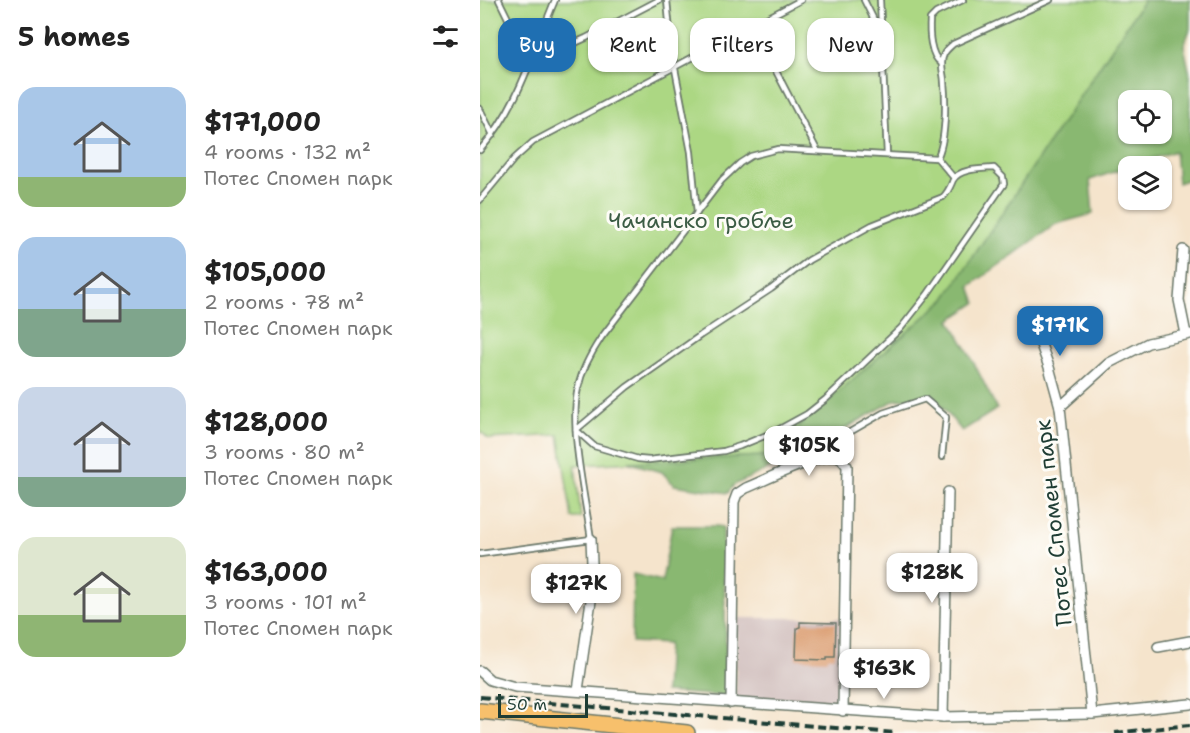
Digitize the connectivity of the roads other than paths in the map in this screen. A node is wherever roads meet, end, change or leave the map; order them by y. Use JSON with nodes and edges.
{"nodes":[{"id":1,"x":500,"y":0,"type":"edge"},
{"id":2,"x":555,"y":0,"type":"edge"},
{"id":3,"x":659,"y":0,"type":"edge"},
{"id":4,"x":667,"y":0,"type":"edge"},
{"id":5,"x":782,"y":0,"type":"edge"},
{"id":6,"x":801,"y":0,"type":"edge"},
{"id":7,"x":864,"y":0,"type":"edge"},
{"id":8,"x":880,"y":0,"type":"edge"},
{"id":9,"x":963,"y":0,"type":"edge"},
{"id":10,"x":1050,"y":0,"type":"edge"},
{"id":11,"x":786,"y":8,"type":"junction"},
{"id":12,"x":509,"y":18,"type":"edge"},
{"id":13,"x":548,"y":18,"type":"edge"},
{"id":14,"x":669,"y":18,"type":"edge"},
{"id":15,"x":766,"y":18,"type":"edge"},
{"id":16,"x":873,"y":18,"type":"edge"},
{"id":17,"x":881,"y":18,"type":"edge"},
{"id":18,"x":576,"y":43,"type":"edge"},
{"id":19,"x":942,"y":63,"type":"junction"},
{"id":20,"x":526,"y":72,"type":"edge"},
{"id":21,"x":664,"y":72,"type":"edge"},
{"id":22,"x":676,"y":72,"type":"edge"},
{"id":23,"x":776,"y":72,"type":"edge"},
{"id":24,"x":884,"y":72,"type":"edge"},
{"id":25,"x":480,"y":109,"type":"edge"},
{"id":26,"x":493,"y":135,"type":"junction"},
{"id":27,"x":480,"y":150,"type":"edge"},
{"id":28,"x":817,"y":150,"type":"junction"},
{"id":29,"x":888,"y":155,"type":"junction"},
{"id":30,"x":937,"y":158,"type":"junction"},
{"id":31,"x":954,"y":178,"type":"junction"},
{"id":32,"x":480,"y":200,"type":"edge"},
{"id":33,"x":697,"y":213,"type":"junction"},
{"id":34,"x":1184,"y":250,"type":"dead end"},
{"id":35,"x":1032,"y":316,"type":"dead end"},
{"id":36,"x":1188,"y":334,"type":"edge"},
{"id":37,"x":1060,"y":407,"type":"junction"},
{"id":38,"x":576,"y":430,"type":"junction"},
{"id":39,"x":827,"y":456,"type":"junction"},
{"id":40,"x":942,"y":457,"type":"dead end"},
{"id":41,"x":948,"y":492,"type":"dead end"},
{"id":42,"x":591,"y":539,"type":"junction"},
{"id":43,"x":480,"y":554,"type":"edge"},
{"id":44,"x":1190,"y":641,"type":"edge"},
{"id":45,"x":1158,"y":647,"type":"dead end"},
{"id":46,"x":480,"y":671,"type":"edge"},
{"id":47,"x":578,"y":690,"type":"junction"},
{"id":48,"x":731,"y":704,"type":"junction"},
{"id":49,"x":1190,"y":704,"type":"edge"},
{"id":50,"x":480,"y":711,"type":"edge"},
{"id":51,"x":843,"y":711,"type":"junction"},
{"id":52,"x":1092,"y":714,"type":"junction"},
{"id":53,"x":943,"y":717,"type":"junction"},
{"id":54,"x":687,"y":733,"type":"edge"}],
"edges":[{"from":1,"to":12,"type":"lane"},
{"from":2,"to":13,"type":"lane"},
{"from":3,"to":18,"type":"lane"},
{"from":4,"to":14,"type":"lane"},
{"from":5,"to":11,"type":"lane"},
{"from":6,"to":11,"type":"lane"},
{"from":7,"to":16,"type":"lane"},
{"from":8,"to":17,"type":"lane"},
{"from":9,"to":19,"type":"lane"},
{"from":10,"to":19,"type":"lane"},
{"from":11,"to":15,"type":"lane"},
{"from":19,"to":30,"type":"lane"},
{"from":20,"to":26,"type":"lane"},
{"from":21,"to":32,"type":"lane"},
{"from":22,"to":33,"type":"lane"},
{"from":23,"to":28,"type":"lane"},
{"from":24,"to":29,"type":"lane"},
{"from":25,"to":26,"type":"lane"},
{"from":26,"to":27,"type":"lane"},
{"from":28,"to":29,"type":"lane"},
{"from":28,"to":33,"type":"lane"},
{"from":29,"to":30,"type":"lane"},
{"from":30,"to":31,"type":"lane"},
{"from":31,"to":38,"type":"lane"},
{"from":31,"to":38,"type":"lane"},
{"from":33,"to":38,"type":"lane"},
{"from":34,"to":36,"type":"street"},
{"from":35,"to":37,"type":"street"},
{"from":36,"to":37,"type":"street","name":"Потес Спомен парк"},
{"from":37,"to":52,"type":"street","name":"Потес Спомен парк"},
{"from":38,"to":42,"type":"lane"},
{"from":39,"to":40,"type":"lane"},
{"from":39,"to":48,"type":"street"},
{"from":39,"to":51,"type":"street"},
{"from":41,"to":53,"type":"street"},
{"from":42,"to":43,"type":"lane"},
{"from":42,"to":47,"type":"street"},
{"from":44,"to":45,"type":"street"},
{"from":46,"to":47,"type":"street"},
{"from":47,"to":48,"type":"street"},
{"from":48,"to":51,"type":"street"},
{"from":49,"to":52,"type":"street"},
{"from":50,"to":54,"type":"main road"},
{"from":51,"to":53,"type":"street"},
{"from":52,"to":53,"type":"street"}]}
